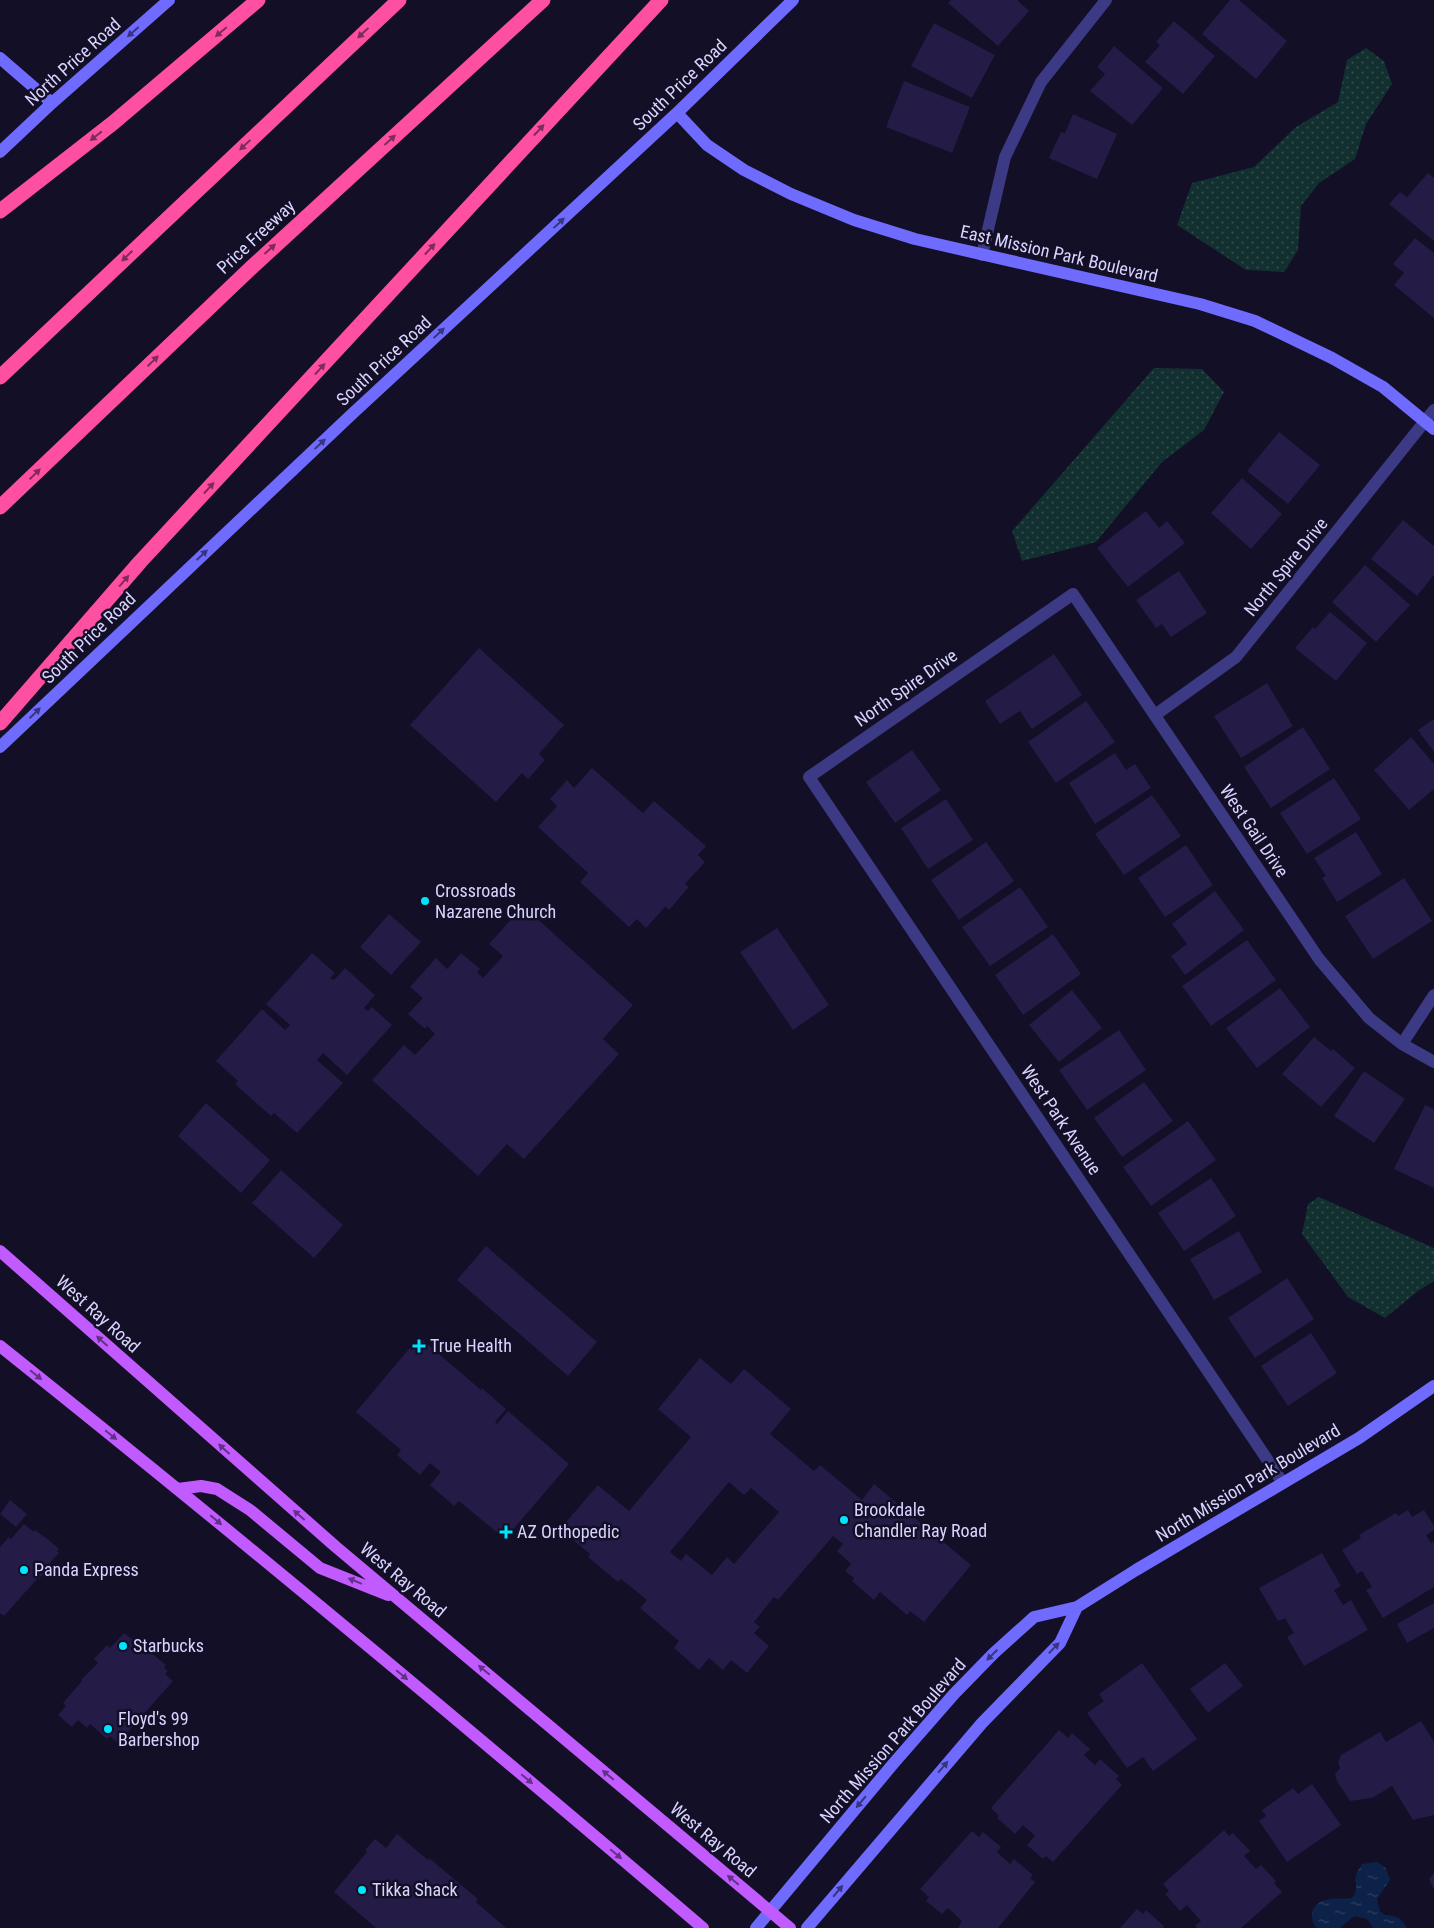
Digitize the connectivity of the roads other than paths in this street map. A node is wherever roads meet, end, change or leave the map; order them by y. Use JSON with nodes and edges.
{"nodes":[{"id":1,"x":169,"y":0,"type":"edge"},
{"id":2,"x":258,"y":0,"type":"edge"},
{"id":3,"x":399,"y":0,"type":"edge"},
{"id":4,"x":543,"y":0,"type":"edge"},
{"id":5,"x":661,"y":0,"type":"edge"},
{"id":6,"x":793,"y":0,"type":"edge"},
{"id":7,"x":1106,"y":0,"type":"edge"},
{"id":8,"x":0,"y":58,"type":"edge"},
{"id":9,"x":52,"y":104,"type":"junction"},
{"id":10,"x":677,"y":113,"type":"junction"},
{"id":11,"x":0,"y":152,"type":"edge"},
{"id":12,"x":0,"y":211,"type":"edge"},
{"id":13,"x":982,"y":255,"type":"junction"},
{"id":14,"x":0,"y":377,"type":"edge"},
{"id":15,"x":1434,"y":410,"type":"edge"},
{"id":16,"x":1429,"y":425,"type":"edge"},
{"id":17,"x":0,"y":507,"type":"edge"},
{"id":18,"x":1073,"y":594,"type":"joint"},
{"id":19,"x":1156,"y":715,"type":"junction"},
{"id":20,"x":0,"y":723,"type":"edge"},
{"id":21,"x":0,"y":747,"type":"edge"},
{"id":22,"x":809,"y":777,"type":"joint"},
{"id":23,"x":1434,"y":995,"type":"edge"},
{"id":24,"x":1402,"y":1044,"type":"junction"},
{"id":25,"x":1434,"y":1062,"type":"edge"},
{"id":26,"x":0,"y":1251,"type":"edge"},
{"id":27,"x":0,"y":1346,"type":"edge"},
{"id":28,"x":1434,"y":1386,"type":"edge"},
{"id":29,"x":1283,"y":1483,"type":"junction"},
{"id":30,"x":178,"y":1489,"type":"junction"},
{"id":31,"x":400,"y":1599,"type":"junction"},
{"id":32,"x":1078,"y":1607,"type":"junction"},
{"id":33,"x":770,"y":1911,"type":"junction"},
{"id":34,"x":703,"y":1928,"type":"edge"},
{"id":35,"x":756,"y":1928,"type":"edge"},
{"id":36,"x":790,"y":1928,"type":"edge"},
{"id":37,"x":807,"y":1928,"type":"edge"}],
"edges":[{"from":1,"to":9,"type":"street","name":"North Price Road","one_way":true},
{"from":2,"to":12,"type":"highway","one_way":true},
{"from":3,"to":14,"type":"highway","one_way":true},
{"from":17,"to":4,"type":"highway","name":"Price Freeway","one_way":true},
{"from":20,"to":5,"type":"highway","one_way":true},
{"from":6,"to":10,"type":"street","name":"South Price Road"},
{"from":7,"to":13,"type":"street"},
{"from":8,"to":9,"type":"street"},
{"from":9,"to":11,"type":"street","name":"North Price Road"},
{"from":10,"to":13,"type":"street","name":"East Mission Park Boulevard"},
{"from":21,"to":10,"type":"street","name":"South Price Road","one_way":true},
{"from":13,"to":16,"type":"street","name":"East Mission Park Boulevard"},
{"from":15,"to":16,"type":"street","name":"North Spire Drive"},
{"from":16,"to":19,"type":"street","name":"North Spire Drive"},
{"from":18,"to":19,"type":"street","name":"West Gail Drive"},
{"from":18,"to":22,"type":"street","name":"North Spire Drive"},
{"from":19,"to":24,"type":"street","name":"West Gail Drive"},
{"from":22,"to":29,"type":"street","name":"West Park Avenue"},
{"from":23,"to":24,"type":"street"},
{"from":24,"to":25,"type":"street","name":"West Gail Drive"},
{"from":31,"to":26,"type":"main road","name":"West Ray Road","one_way":true},
{"from":27,"to":30,"type":"main road","one_way":true},
{"from":28,"to":29,"type":"street","name":"North Mission Park Boulevard"},
{"from":29,"to":32,"type":"street","name":"North Mission Park Boulevard"},
{"from":31,"to":30,"type":"main road","one_way":true},
{"from":30,"to":34,"type":"main road","one_way":true},
{"from":33,"to":31,"type":"main road","name":"West Ray Road","one_way":true},
{"from":32,"to":33,"type":"street","name":"North Mission Park Boulevard","one_way":true},
{"from":37,"to":32,"type":"street","one_way":true},
{"from":33,"to":35,"type":"street","name":"North Mission Park Boulevard"},
{"from":33,"to":36,"type":"main road","name":"West Ray Road"}]}
